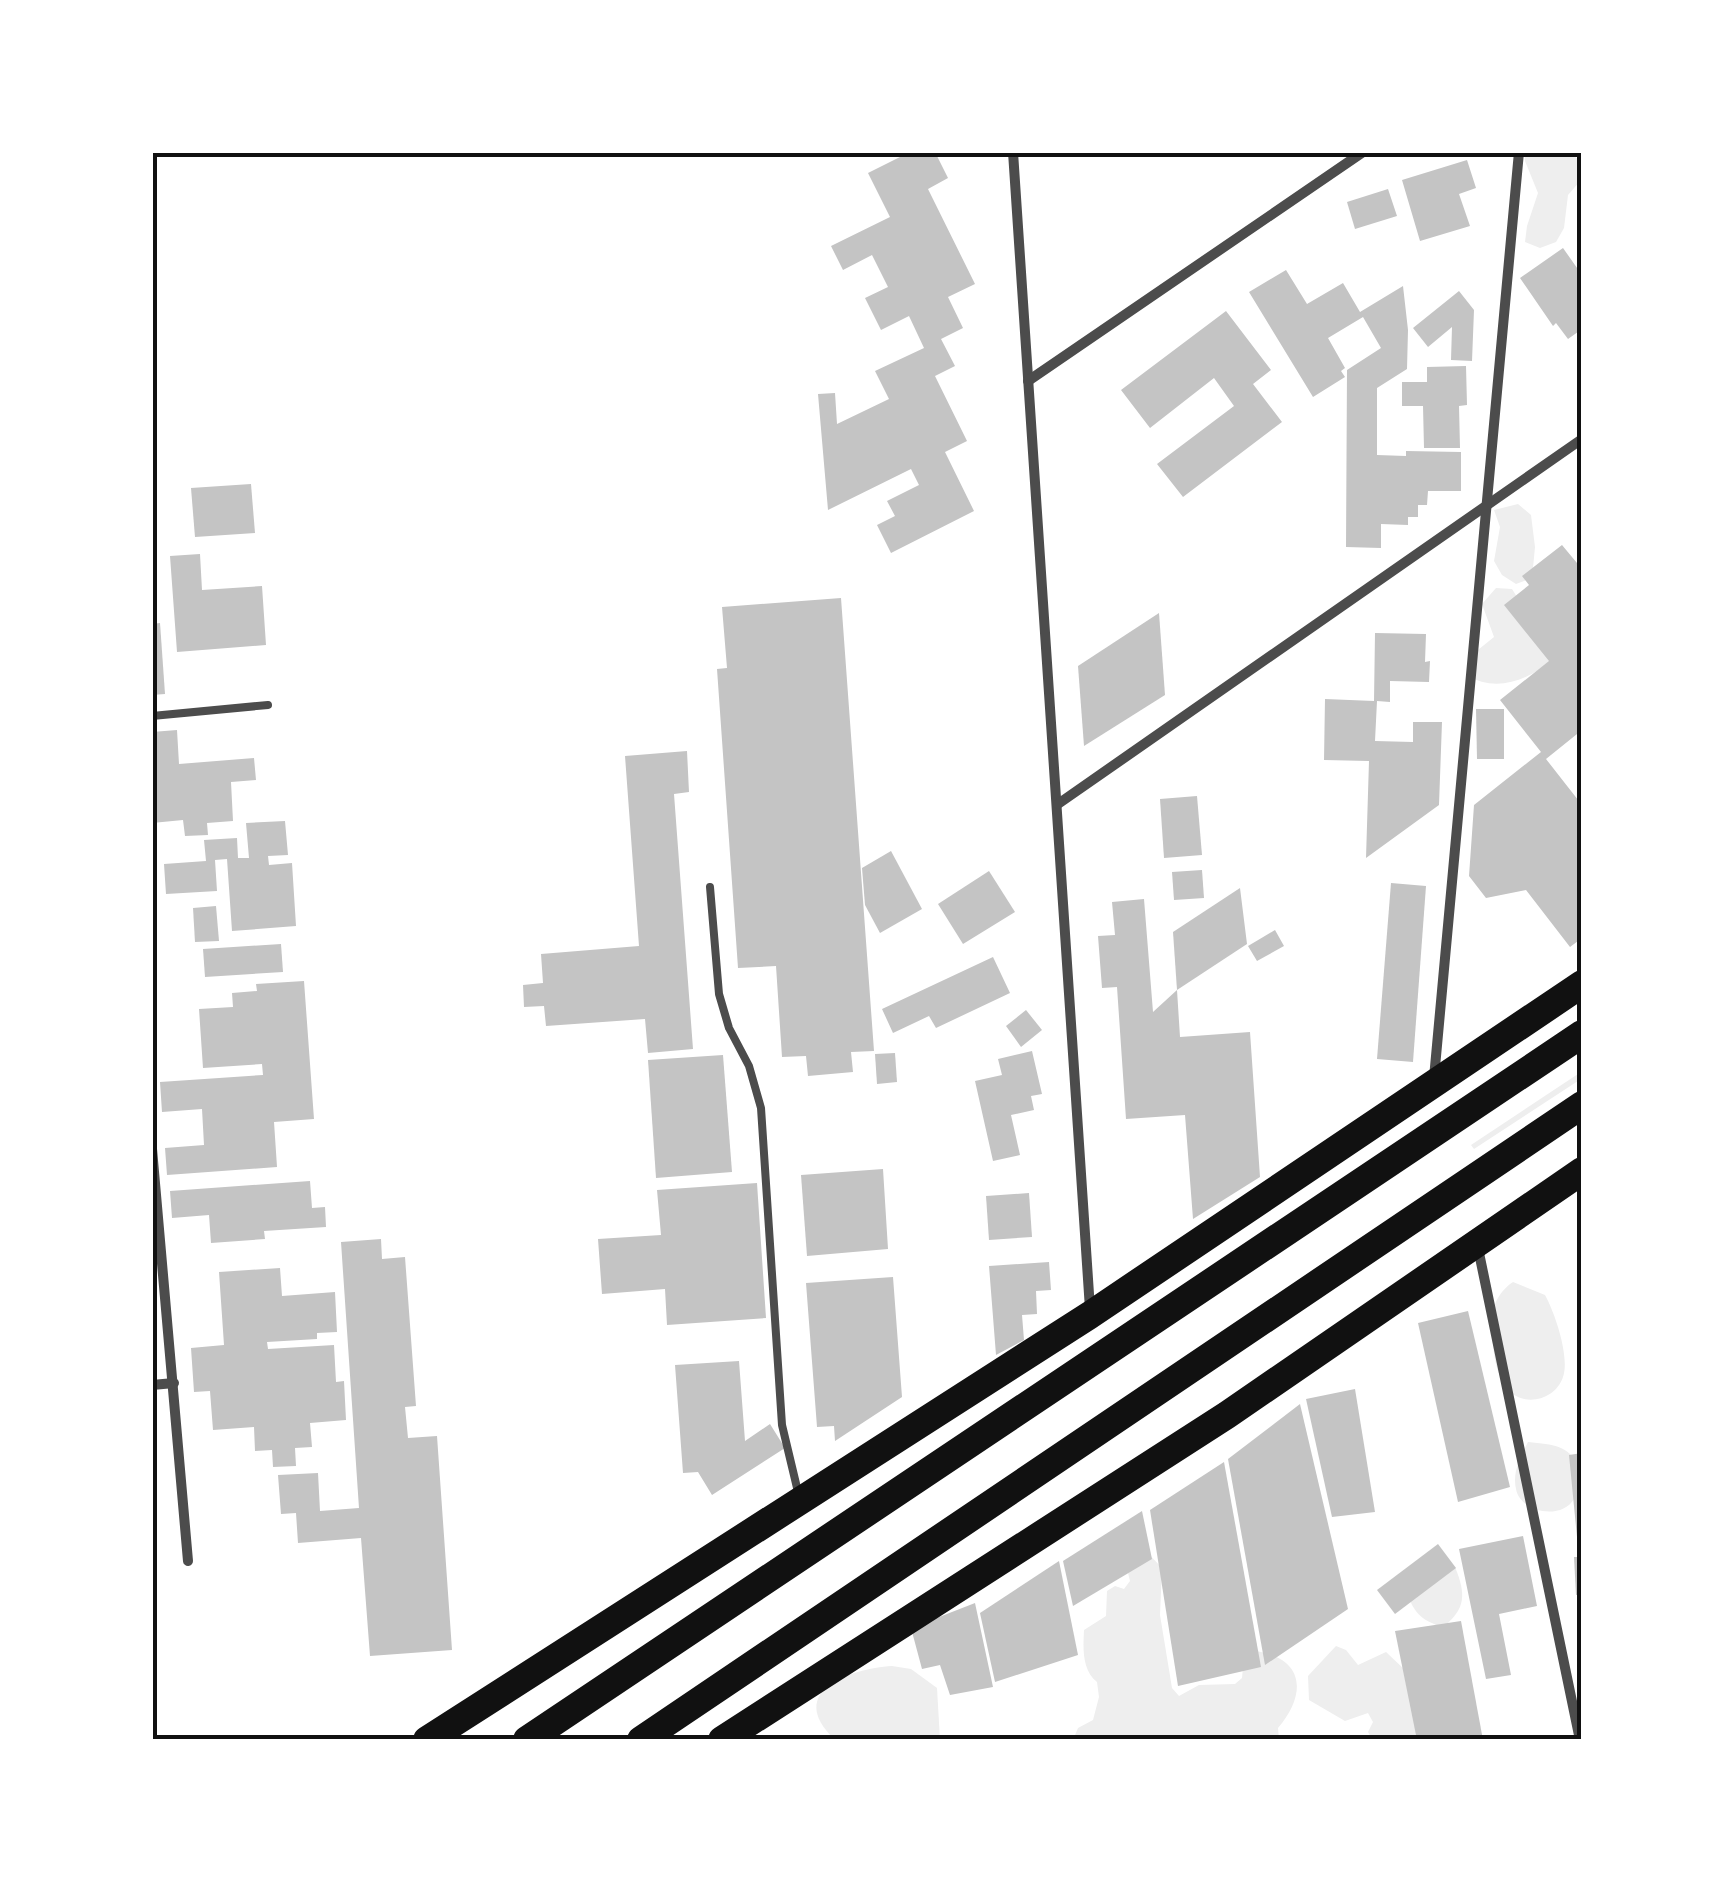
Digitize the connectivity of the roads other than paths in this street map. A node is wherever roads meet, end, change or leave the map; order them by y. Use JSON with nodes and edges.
{"nodes":[{"id":1,"x":1013,"y":152,"type":"edge"},
{"id":2,"x":1363,"y":152,"type":"edge"},
{"id":3,"x":1519,"y":152,"type":"edge"},
{"id":4,"x":1028,"y":382,"type":"junction"},
{"id":5,"x":1582,"y":439,"type":"edge"},
{"id":6,"x":1488,"y":507,"type":"junction"},
{"id":7,"x":268,"y":705,"type":"dead end"},
{"id":8,"x":152,"y":716,"type":"edge"},
{"id":9,"x":1058,"y":804,"type":"junction"},
{"id":10,"x":710,"y":887,"type":"dead end"},
{"id":11,"x":1582,"y":984,"type":"edge"},
{"id":12,"x":1582,"y":1034,"type":"edge"},
{"id":13,"x":1433,"y":1084,"type":"junction"},
{"id":14,"x":1582,"y":1104,"type":"edge"},
{"id":15,"x":152,"y":1148,"type":"edge"},
{"id":16,"x":1582,"y":1172,"type":"edge"},
{"id":17,"x":1477,"y":1242,"type":"junction"},
{"id":18,"x":1090,"y":1315,"type":"junction"},
{"id":19,"x":174,"y":1383,"type":"junction"},
{"id":20,"x":152,"y":1384,"type":"edge"},
{"id":21,"x":800,"y":1502,"type":"junction"},
{"id":22,"x":188,"y":1561,"type":"dead end"},
{"id":23,"x":427,"y":1740,"type":"edge"},
{"id":24,"x":527,"y":1740,"type":"edge"},
{"id":25,"x":640,"y":1740,"type":"edge"},
{"id":26,"x":722,"y":1740,"type":"edge"},
{"id":27,"x":1580,"y":1740,"type":"edge"}],
"edges":[{"from":1,"to":4,"type":"street"},
{"from":2,"to":4,"type":"street"},
{"from":3,"to":6,"type":"street"},
{"from":4,"to":9,"type":"street"},
{"from":5,"to":6,"type":"street"},
{"from":6,"to":9,"type":"street"},
{"from":6,"to":13,"type":"street"},
{"from":7,"to":8,"type":"lane"},
{"from":9,"to":18,"type":"street"},
{"from":10,"to":21,"type":"lane"},
{"from":11,"to":13,"type":"highway"},
{"from":12,"to":24,"type":"highway"},
{"from":13,"to":18,"type":"highway"},
{"from":14,"to":25,"type":"highway"},
{"from":15,"to":19,"type":"street"},
{"from":16,"to":17,"type":"highway"},
{"from":17,"to":26,"type":"highway"},
{"from":17,"to":27,"type":"street"},
{"from":18,"to":21,"type":"highway"},
{"from":19,"to":20,"type":"street"},
{"from":19,"to":22,"type":"street"},
{"from":21,"to":23,"type":"highway"}]}
